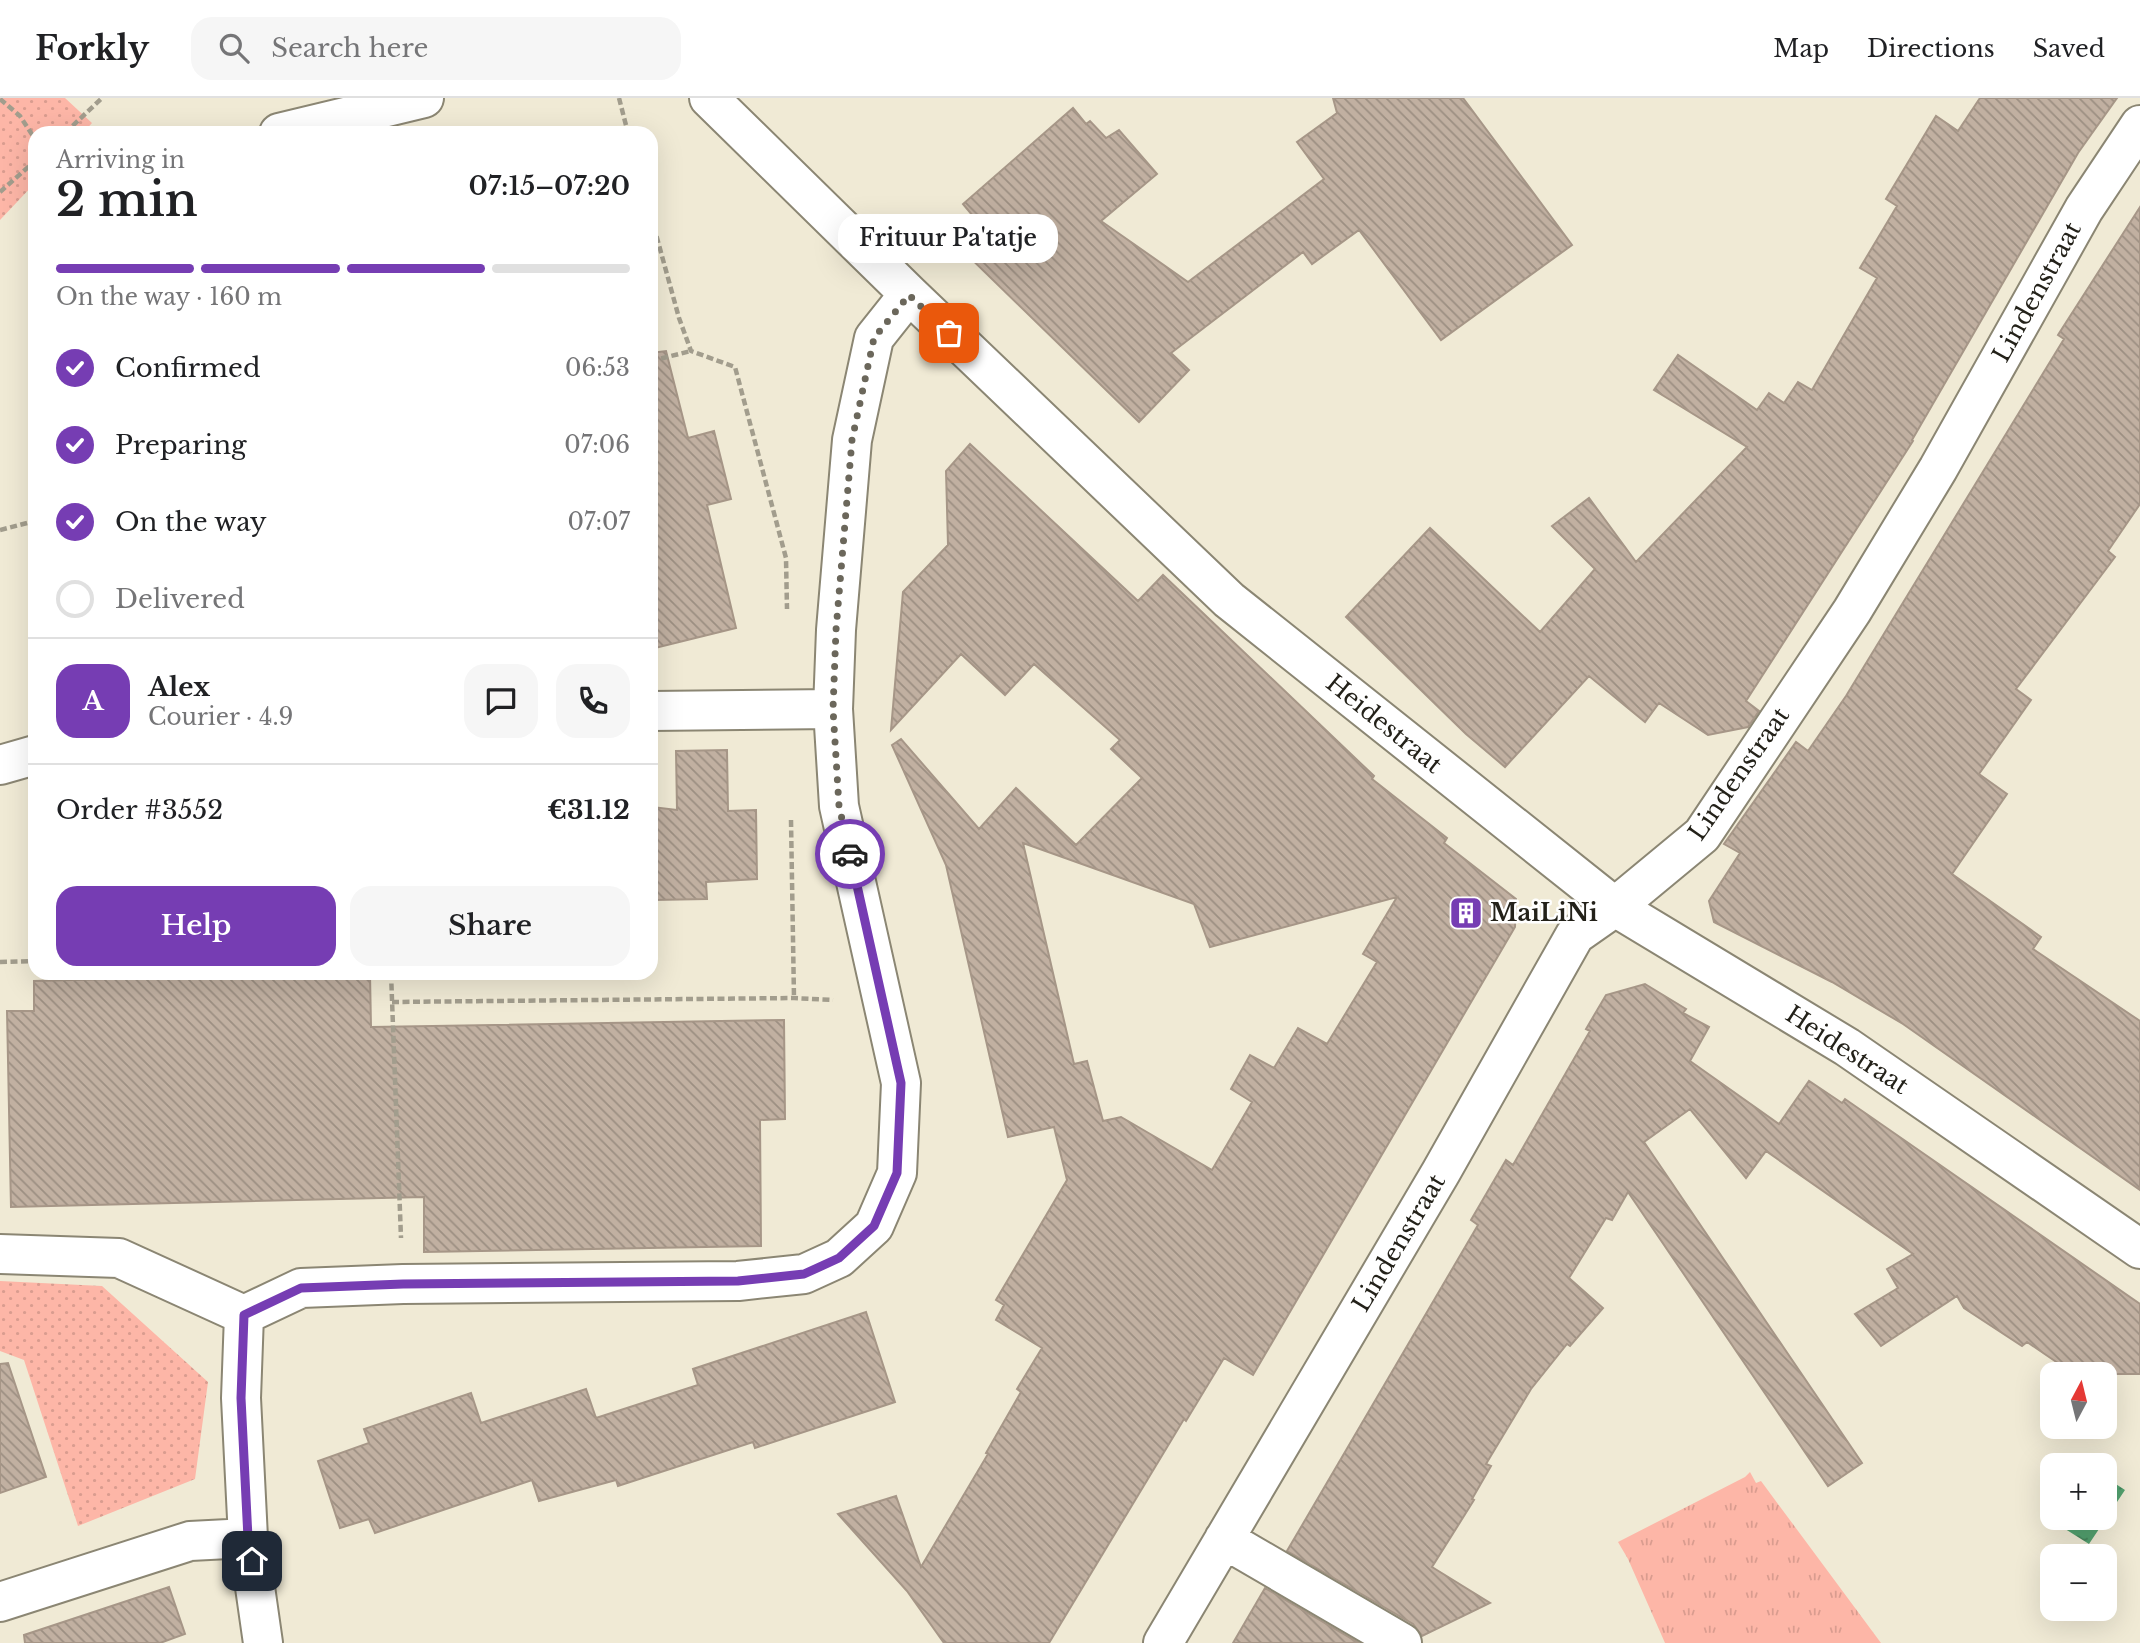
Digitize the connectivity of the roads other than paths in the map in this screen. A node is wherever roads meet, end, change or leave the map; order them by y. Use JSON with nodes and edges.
{"nodes":[{"id":1,"x":424,"y":98,"type":"edge"},
{"id":2,"x":709,"y":98,"type":"edge"},
{"id":3,"x":2140,"y":125,"type":"edge"},
{"id":4,"x":308,"y":126,"type":"edge"},
{"id":5,"x":909,"y":295,"type":"junction"},
{"id":6,"x":833,"y":709,"type":"junction"},
{"id":7,"x":658,"y":711,"type":"edge"},
{"id":8,"x":28,"y":757,"type":"edge"},
{"id":9,"x":0,"y":765,"type":"edge"},
{"id":10,"x":1615,"y":907,"type":"junction"},
{"id":11,"x":2140,"y":1249,"type":"edge"},
{"id":12,"x":0,"y":1254,"type":"edge"},
{"id":13,"x":244,"y":1315,"type":"junction"},
{"id":14,"x":248,"y":1538,"type":"junction"},
{"id":15,"x":1224,"y":1539,"type":"junction"},
{"id":16,"x":0,"y":1602,"type":"edge"},
{"id":17,"x":263,"y":1643,"type":"edge"},
{"id":18,"x":1163,"y":1643,"type":"edge"},
{"id":19,"x":1402,"y":1643,"type":"edge"}],
"edges":[{"from":1,"to":4,"type":"street"},
{"from":2,"to":5,"type":"street","name":"Heidestraat"},
{"from":3,"to":10,"type":"street","name":"Lindenstraat"},
{"from":5,"to":6,"type":"street"},
{"from":5,"to":10,"type":"street","name":"Heidestraat"},
{"from":6,"to":7,"type":"street"},
{"from":6,"to":13,"type":"street"},
{"from":8,"to":9,"type":"street"},
{"from":10,"to":11,"type":"street","name":"Heidestraat"},
{"from":10,"to":15,"type":"street","name":"Lindenstraat"},
{"from":12,"to":13,"type":"street"},
{"from":13,"to":14,"type":"street"},
{"from":14,"to":16,"type":"street"},
{"from":14,"to":17,"type":"street"},
{"from":15,"to":18,"type":"street","name":"Lindenstraat"},
{"from":15,"to":19,"type":"street"}]}
